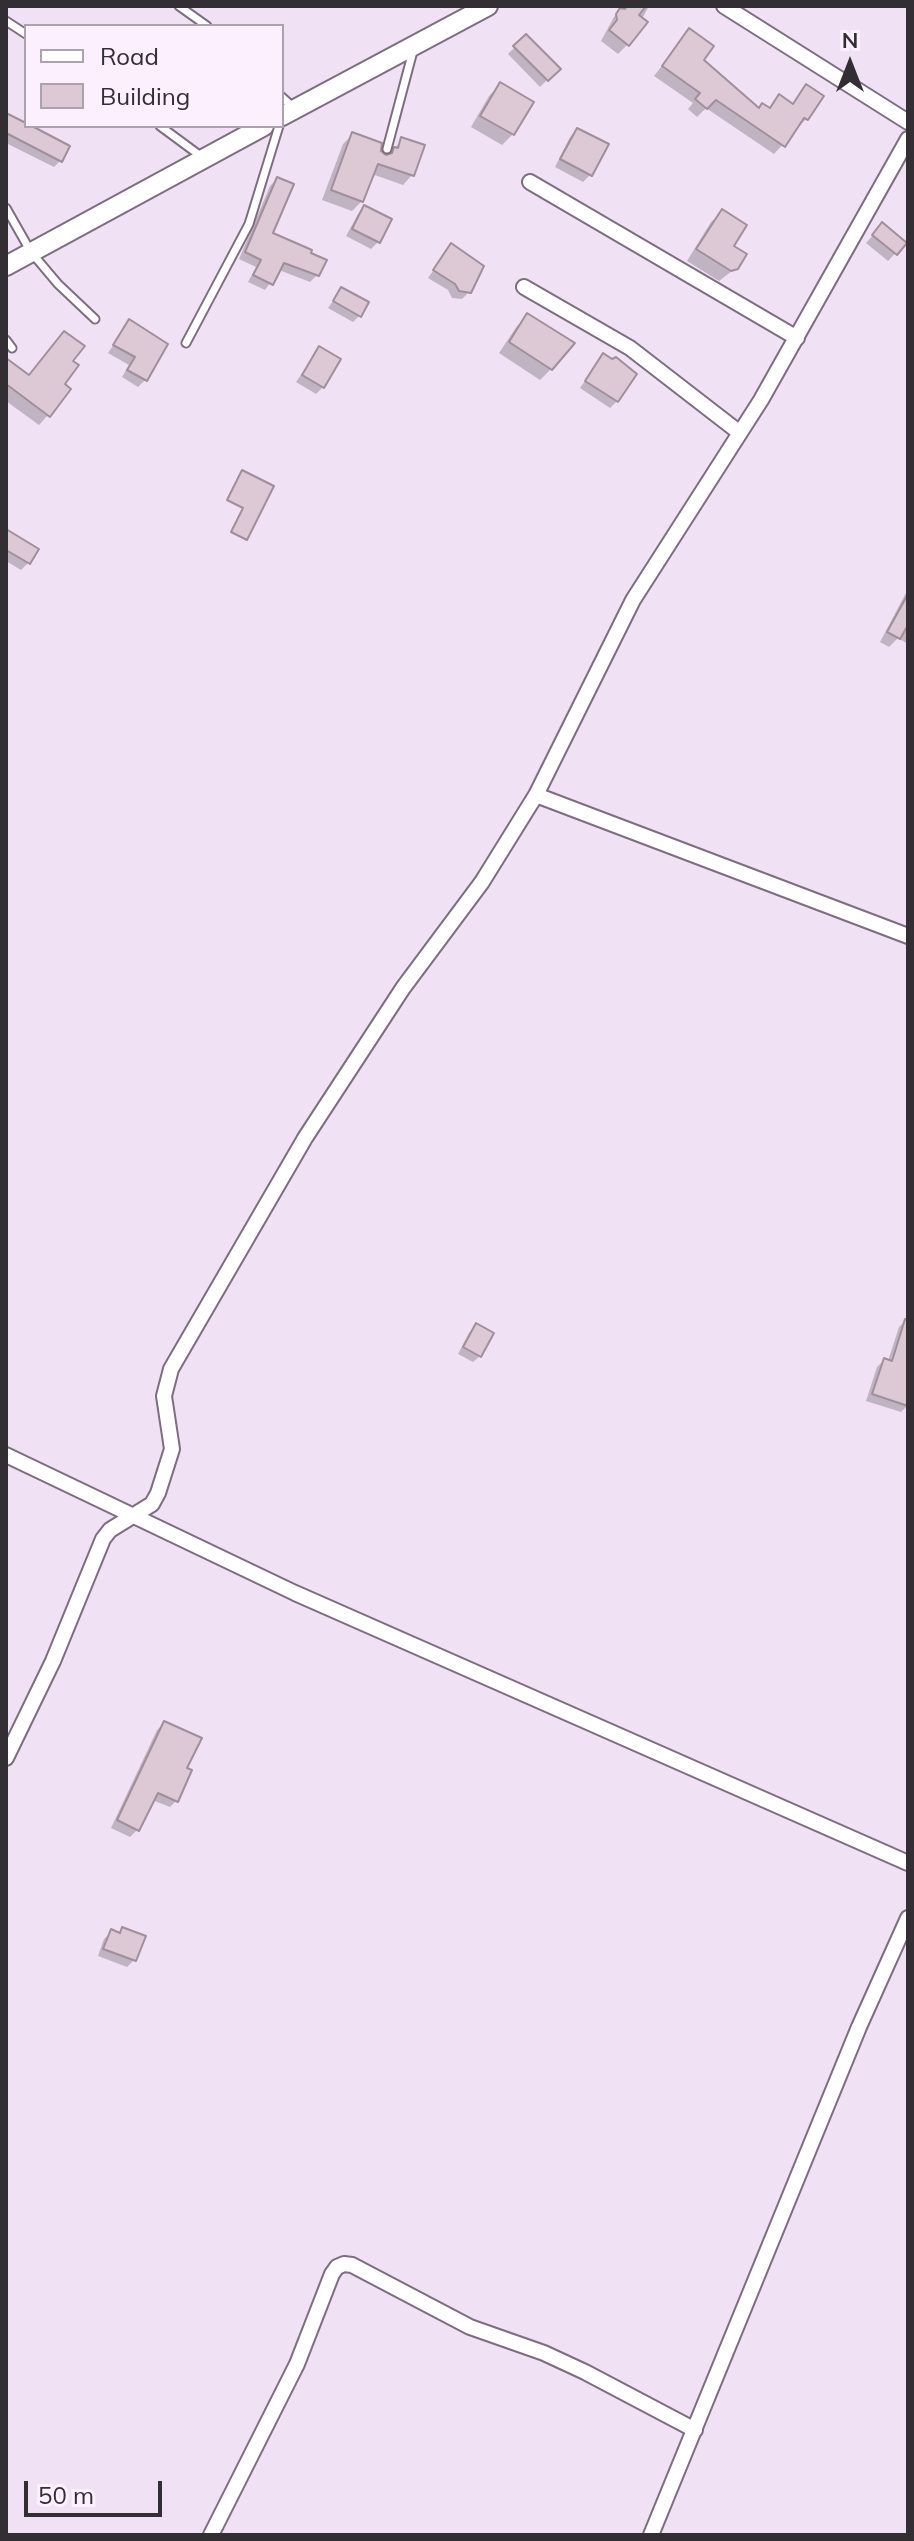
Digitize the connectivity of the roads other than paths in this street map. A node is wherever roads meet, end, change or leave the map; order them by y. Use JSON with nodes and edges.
{"nodes":[{"id":1,"x":179,"y":6,"type":"edge"},
{"id":2,"x":488,"y":6,"type":"edge"},
{"id":3,"x":724,"y":6,"type":"edge"},
{"id":4,"x":6,"y":21,"type":"edge"},
{"id":5,"x":204,"y":24,"type":"edge"},
{"id":6,"x":24,"y":33,"type":"edge"},
{"id":7,"x":414,"y":45,"type":"junction"},
{"id":8,"x":285,"y":111,"type":"edge"},
{"id":9,"x":908,"y":122,"type":"edge"},
{"id":10,"x":163,"y":128,"type":"edge"},
{"id":11,"x":260,"y":128,"type":"edge"},
{"id":12,"x":278,"y":128,"type":"edge"},
{"id":13,"x":908,"y":139,"type":"edge"},
{"id":14,"x":387,"y":149,"type":"dead end"},
{"id":15,"x":204,"y":158,"type":"junction"},
{"id":16,"x":530,"y":182,"type":"dead end"},
{"id":17,"x":6,"y":208,"type":"edge"},
{"id":18,"x":31,"y":252,"type":"junction"},
{"id":19,"x":6,"y":266,"type":"edge"},
{"id":20,"x":524,"y":287,"type":"dead end"},
{"id":21,"x":95,"y":319,"type":"dead end"},
{"id":22,"x":797,"y":338,"type":"junction"},
{"id":23,"x":6,"y":340,"type":"edge"},
{"id":24,"x":186,"y":343,"type":"dead end"},
{"id":25,"x":12,"y":348,"type":"dead end"},
{"id":26,"x":740,"y":433,"type":"junction"},
{"id":27,"x":536,"y":795,"type":"junction"},
{"id":28,"x":908,"y":936,"type":"edge"},
{"id":29,"x":6,"y":1455,"type":"edge"},
{"id":30,"x":133,"y":1517,"type":"junction"},
{"id":31,"x":6,"y":1758,"type":"edge"},
{"id":32,"x":908,"y":1863,"type":"edge"},
{"id":33,"x":908,"y":1918,"type":"edge"},
{"id":34,"x":695,"y":2430,"type":"junction"},
{"id":35,"x":211,"y":2535,"type":"edge"},
{"id":36,"x":651,"y":2535,"type":"edge"}],
"edges":[{"from":1,"to":5,"type":"lane"},
{"from":2,"to":7,"type":"street"},
{"from":3,"to":9,"type":"street"},
{"from":4,"to":6,"type":"lane"},
{"from":7,"to":8,"type":"street"},
{"from":7,"to":14,"type":"lane"},
{"from":10,"to":15,"type":"lane"},
{"from":11,"to":15,"type":"street"},
{"from":12,"to":24,"type":"lane"},
{"from":13,"to":22,"type":"street"},
{"from":15,"to":18,"type":"street"},
{"from":16,"to":22,"type":"street"},
{"from":17,"to":18,"type":"lane"},
{"from":18,"to":19,"type":"street"},
{"from":18,"to":21,"type":"lane"},
{"from":20,"to":26,"type":"street"},
{"from":22,"to":26,"type":"street"},
{"from":23,"to":25,"type":"lane"},
{"from":26,"to":27,"type":"street"},
{"from":27,"to":28,"type":"street"},
{"from":27,"to":30,"type":"street"},
{"from":29,"to":30,"type":"street"},
{"from":30,"to":31,"type":"street"},
{"from":30,"to":32,"type":"street"},
{"from":33,"to":34,"type":"street"},
{"from":34,"to":35,"type":"street"},
{"from":34,"to":36,"type":"street"}]}
